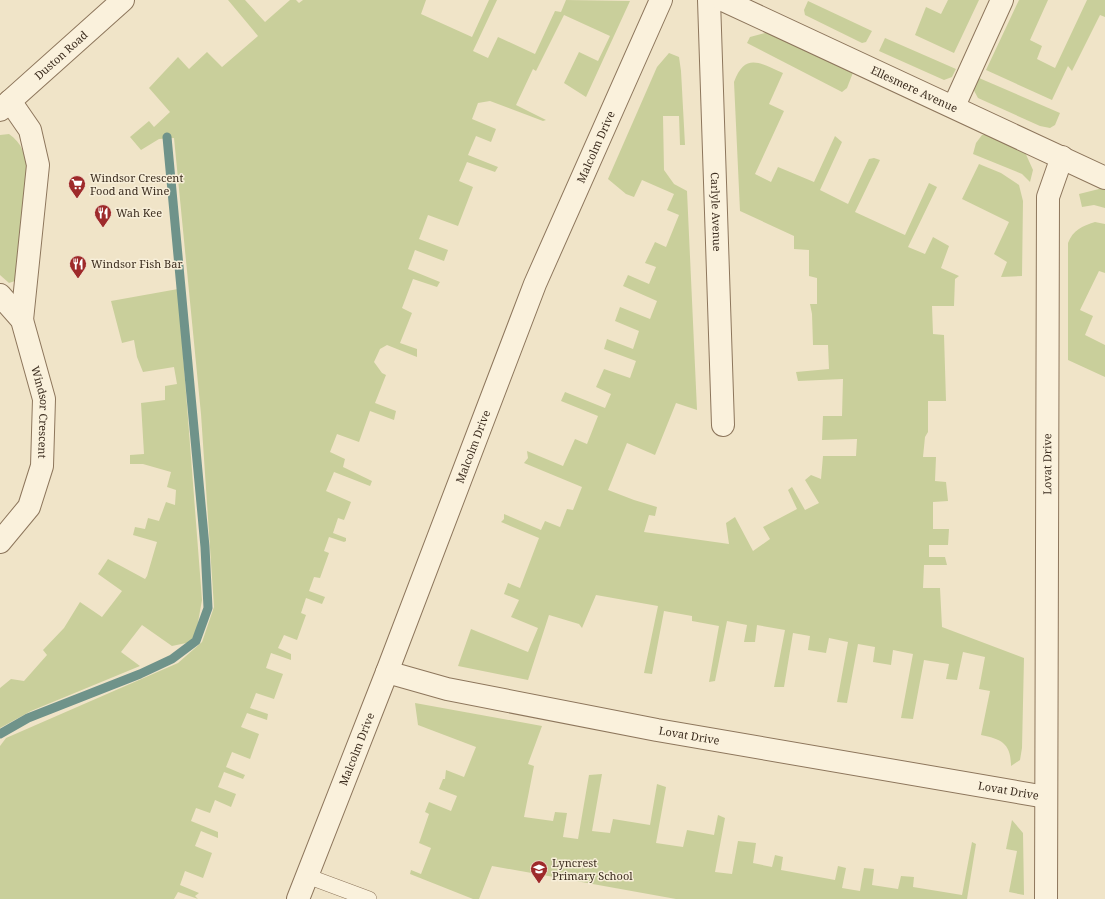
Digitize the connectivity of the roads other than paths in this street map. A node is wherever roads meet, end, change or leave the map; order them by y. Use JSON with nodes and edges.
{"nodes":[{"id":1,"x":123,"y":0,"type":"edge"},
{"id":2,"x":661,"y":0,"type":"edge"},
{"id":3,"x":709,"y":0,"type":"edge"},
{"id":4,"x":723,"y":0,"type":"edge"},
{"id":5,"x":1002,"y":0,"type":"edge"},
{"id":6,"x":5,"y":105,"type":"edge"},
{"id":7,"x":954,"y":106,"type":"junction"},
{"id":8,"x":1062,"y":157,"type":"junction"},
{"id":9,"x":1105,"y":178,"type":"edge"},
{"id":10,"x":0,"y":295,"type":"edge"},
{"id":11,"x":22,"y":320,"type":"junction"},
{"id":12,"x":723,"y":425,"type":"dead end"},
{"id":13,"x":0,"y":542,"type":"edge"},
{"id":14,"x":387,"y":672,"type":"junction"},
{"id":15,"x":1046,"y":797,"type":"junction"},
{"id":16,"x":307,"y":876,"type":"junction"},
{"id":17,"x":298,"y":899,"type":"edge"},
{"id":18,"x":369,"y":899,"type":"edge"},
{"id":19,"x":1046,"y":899,"type":"edge"}],
"edges":[{"from":1,"to":6,"type":"street","name":"Duston Road"},
{"from":2,"to":14,"type":"street","name":"Malcolm Drive"},
{"from":3,"to":12,"type":"street","name":"Carlyle Avenue"},
{"from":4,"to":7,"type":"street","name":"Ellesmere Avenue"},
{"from":5,"to":7,"type":"street"},
{"from":6,"to":11,"type":"street","name":"Windsor Crescent"},
{"from":7,"to":8,"type":"street","name":"Ellesmere Avenue"},
{"from":8,"to":9,"type":"street","name":"Ellesmere Avenue"},
{"from":8,"to":15,"type":"street","name":"Lovat Drive"},
{"from":10,"to":11,"type":"street","name":"Windsor Crescent"},
{"from":11,"to":13,"type":"street","name":"Windsor Crescent"},
{"from":14,"to":15,"type":"street","name":"Lovat Drive"},
{"from":14,"to":16,"type":"street","name":"Malcolm Drive"},
{"from":15,"to":19,"type":"street"},
{"from":16,"to":17,"type":"street","name":"Malcolm Drive"},
{"from":16,"to":18,"type":"lane"}]}
